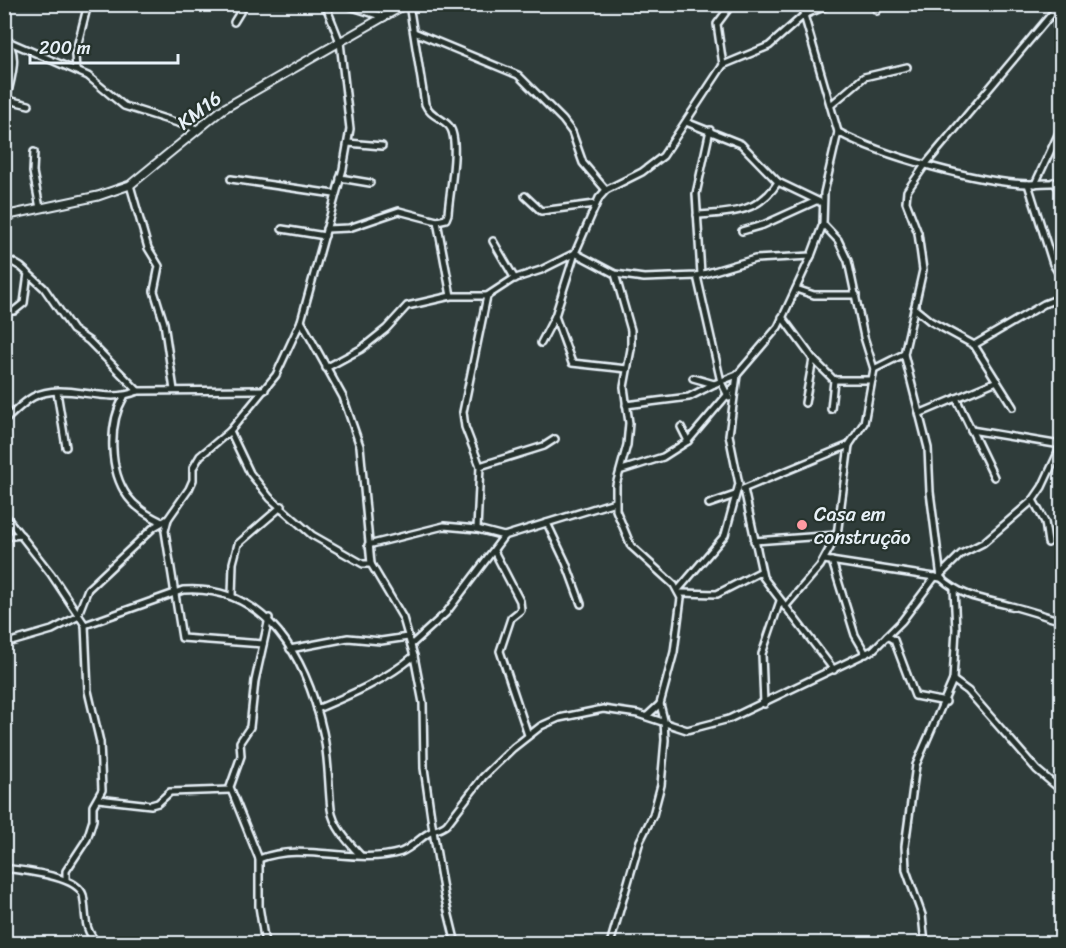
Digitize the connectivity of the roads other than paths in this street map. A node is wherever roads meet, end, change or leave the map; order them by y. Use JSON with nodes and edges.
{"nodes":[{"id":1,"x":88,"y":4,"type":"edge"},
{"id":2,"x":245,"y":4,"type":"edge"},
{"id":3,"x":325,"y":4,"type":"edge"},
{"id":4,"x":342,"y":4,"type":"edge"},
{"id":5,"x":408,"y":4,"type":"edge"},
{"id":6,"x":732,"y":4,"type":"edge"},
{"id":7,"x":807,"y":4,"type":"edge"},
{"id":8,"x":826,"y":5,"type":"edge"},
{"id":9,"x":1059,"y":5,"type":"edge"},
{"id":10,"x":804,"y":15,"type":"junction"},
{"id":11,"x":384,"y":17,"type":"junction"},
{"id":12,"x":234,"y":22,"type":"dead end"},
{"id":13,"x":414,"y":32,"type":"junction"},
{"id":14,"x":4,"y":35,"type":"edge"},
{"id":15,"x":1062,"y":41,"type":"edge"},
{"id":16,"x":10,"y":42,"type":"junction"},
{"id":17,"x":340,"y":42,"type":"junction"},
{"id":18,"x":723,"y":65,"type":"junction"},
{"id":19,"x":907,"y":67,"type":"dead end"},
{"id":20,"x":76,"y":70,"type":"junction"},
{"id":21,"x":5,"y":100,"type":"edge"},
{"id":22,"x":29,"y":105,"type":"dead end"},
{"id":23,"x":831,"y":105,"type":"junction"},
{"id":24,"x":686,"y":122,"type":"junction"},
{"id":25,"x":1062,"y":126,"type":"edge"},
{"id":26,"x":197,"y":129,"type":"junction"},
{"id":27,"x":710,"y":130,"type":"junction"},
{"id":28,"x":838,"y":132,"type":"junction"},
{"id":29,"x":348,"y":143,"type":"junction"},
{"id":30,"x":382,"y":146,"type":"dead end"},
{"id":31,"x":34,"y":152,"type":"dead end"},
{"id":32,"x":925,"y":165,"type":"junction"},
{"id":33,"x":340,"y":178,"type":"junction"},
{"id":34,"x":231,"y":179,"type":"dead end"},
{"id":35,"x":778,"y":182,"type":"junction"},
{"id":36,"x":370,"y":183,"type":"dead end"},
{"id":37,"x":1053,"y":183,"type":"junction"},
{"id":38,"x":1062,"y":183,"type":"edge"},
{"id":39,"x":1032,"y":184,"type":"junction"},
{"id":40,"x":130,"y":185,"type":"junction"},
{"id":41,"x":606,"y":190,"type":"junction"},
{"id":42,"x":1062,"y":190,"type":"edge"},
{"id":43,"x":334,"y":194,"type":"junction"},
{"id":44,"x":525,"y":196,"type":"dead end"},
{"id":45,"x":819,"y":202,"type":"junction"},
{"id":46,"x":595,"y":204,"type":"junction"},
{"id":47,"x":40,"y":208,"type":"junction"},
{"id":48,"x":697,"y":215,"type":"junction"},
{"id":49,"x":4,"y":216,"type":"edge"},
{"id":50,"x":437,"y":221,"type":"junction"},
{"id":51,"x":823,"y":224,"type":"junction"},
{"id":52,"x":282,"y":229,"type":"dead end"},
{"id":53,"x":326,"y":229,"type":"junction"},
{"id":54,"x":742,"y":231,"type":"dead end"},
{"id":55,"x":325,"y":236,"type":"junction"},
{"id":56,"x":493,"y":241,"type":"dead end"},
{"id":57,"x":575,"y":253,"type":"junction"},
{"id":58,"x":811,"y":256,"type":"junction"},
{"id":59,"x":4,"y":257,"type":"edge"},
{"id":60,"x":28,"y":273,"type":"junction"},
{"id":61,"x":615,"y":274,"type":"junction"},
{"id":62,"x":699,"y":275,"type":"junction"},
{"id":63,"x":515,"y":279,"type":"junction"},
{"id":64,"x":1062,"y":279,"type":"edge"},
{"id":65,"x":796,"y":289,"type":"junction"},
{"id":66,"x":856,"y":295,"type":"junction"},
{"id":67,"x":451,"y":296,"type":"junction"},
{"id":68,"x":487,"y":296,"type":"junction"},
{"id":69,"x":1062,"y":297,"type":"edge"},
{"id":70,"x":914,"y":308,"type":"junction"},
{"id":71,"x":4,"y":312,"type":"edge"},
{"id":72,"x":555,"y":316,"type":"junction"},
{"id":73,"x":782,"y":316,"type":"junction"},
{"id":74,"x":301,"y":321,"type":"junction"},
{"id":75,"x":295,"y":333,"type":"junction"},
{"id":76,"x":307,"y":334,"type":"junction"},
{"id":77,"x":541,"y":343,"type":"dead end"},
{"id":78,"x":974,"y":345,"type":"junction"},
{"id":79,"x":904,"y":354,"type":"junction"},
{"id":80,"x":813,"y":360,"type":"junction"},
{"id":81,"x":326,"y":368,"type":"junction"},
{"id":82,"x":627,"y":369,"type":"junction"},
{"id":83,"x":874,"y":369,"type":"junction"},
{"id":84,"x":737,"y":375,"type":"junction"},
{"id":85,"x":693,"y":378,"type":"dead end"},
{"id":86,"x":834,"y":380,"type":"junction"},
{"id":87,"x":872,"y":380,"type":"junction"},
{"id":88,"x":997,"y":381,"type":"junction"},
{"id":89,"x":722,"y":382,"type":"junction"},
{"id":90,"x":130,"y":384,"type":"junction"},
{"id":91,"x":714,"y":384,"type":"junction"},
{"id":92,"x":734,"y":387,"type":"junction"},
{"id":93,"x":174,"y":390,"type":"junction"},
{"id":94,"x":265,"y":390,"type":"junction"},
{"id":95,"x":138,"y":391,"type":"junction"},
{"id":96,"x":57,"y":392,"type":"junction"},
{"id":97,"x":131,"y":394,"type":"junction"},
{"id":98,"x":727,"y":395,"type":"junction"},
{"id":99,"x":124,"y":397,"type":"junction"},
{"id":100,"x":956,"y":398,"type":"junction"},
{"id":101,"x":732,"y":404,"type":"junction"},
{"id":102,"x":806,"y":404,"type":"dead end"},
{"id":103,"x":626,"y":405,"type":"junction"},
{"id":104,"x":1013,"y":407,"type":"dead end"},
{"id":105,"x":831,"y":409,"type":"dead end"},
{"id":106,"x":921,"y":412,"type":"junction"},
{"id":107,"x":4,"y":421,"type":"edge"},
{"id":108,"x":681,"y":427,"type":"dead end"},
{"id":109,"x":971,"y":430,"type":"junction"},
{"id":110,"x":230,"y":431,"type":"junction"},
{"id":111,"x":555,"y":439,"type":"dead end"},
{"id":112,"x":688,"y":441,"type":"junction"},
{"id":113,"x":1061,"y":444,"type":"edge"},
{"id":114,"x":849,"y":445,"type":"junction"},
{"id":115,"x":66,"y":447,"type":"dead end"},
{"id":116,"x":480,"y":466,"type":"junction"},
{"id":117,"x":622,"y":470,"type":"junction"},
{"id":118,"x":994,"y":477,"type":"dead end"},
{"id":119,"x":744,"y":489,"type":"junction"},
{"id":120,"x":736,"y":493,"type":"junction"},
{"id":121,"x":1033,"y":500,"type":"junction"},
{"id":122,"x":615,"y":502,"type":"junction"},
{"id":123,"x":709,"y":504,"type":"dead end"},
{"id":124,"x":282,"y":506,"type":"junction"},
{"id":125,"x":4,"y":514,"type":"edge"},
{"id":126,"x":165,"y":520,"type":"junction"},
{"id":127,"x":547,"y":523,"type":"junction"},
{"id":128,"x":16,"y":530,"type":"junction"},
{"id":129,"x":477,"y":530,"type":"junction"},
{"id":130,"x":21,"y":535,"type":"junction"},
{"id":131,"x":837,"y":535,"type":"junction"},
{"id":132,"x":504,"y":536,"type":"junction"},
{"id":133,"x":8,"y":537,"type":"edge"},
{"id":134,"x":754,"y":541,"type":"junction"},
{"id":135,"x":1048,"y":543,"type":"dead end"},
{"id":136,"x":368,"y":545,"type":"junction"},
{"id":137,"x":494,"y":551,"type":"junction"},
{"id":138,"x":824,"y":560,"type":"junction"},
{"id":139,"x":832,"y":561,"type":"junction"},
{"id":140,"x":371,"y":564,"type":"junction"},
{"id":141,"x":760,"y":572,"type":"junction"},
{"id":142,"x":939,"y":576,"type":"junction"},
{"id":143,"x":954,"y":589,"type":"junction"},
{"id":144,"x":176,"y":591,"type":"junction"},
{"id":145,"x":679,"y":591,"type":"junction"},
{"id":146,"x":232,"y":596,"type":"junction"},
{"id":147,"x":780,"y":601,"type":"junction"},
{"id":148,"x":581,"y":604,"type":"dead end"},
{"id":149,"x":785,"y":607,"type":"junction"},
{"id":150,"x":77,"y":617,"type":"junction"},
{"id":151,"x":268,"y":618,"type":"junction"},
{"id":152,"x":1062,"y":621,"type":"edge"},
{"id":153,"x":85,"y":625,"type":"junction"},
{"id":154,"x":886,"y":636,"type":"junction"},
{"id":155,"x":408,"y":637,"type":"junction"},
{"id":156,"x":4,"y":644,"type":"edge"},
{"id":157,"x":263,"y":644,"type":"junction"},
{"id":158,"x":411,"y":645,"type":"junction"},
{"id":159,"x":290,"y":649,"type":"junction"},
{"id":160,"x":866,"y":654,"type":"junction"},
{"id":161,"x":414,"y":656,"type":"junction"},
{"id":162,"x":834,"y":670,"type":"junction"},
{"id":163,"x":953,"y":681,"type":"junction"},
{"id":164,"x":946,"y":702,"type":"junction"},
{"id":165,"x":660,"y":704,"type":"junction"},
{"id":166,"x":764,"y":704,"type":"junction"},
{"id":167,"x":317,"y":709,"type":"junction"},
{"id":168,"x":646,"y":716,"type":"junction"},
{"id":169,"x":664,"y":720,"type":"junction"},
{"id":170,"x":528,"y":735,"type":"junction"},
{"id":171,"x":230,"y":790,"type":"junction"},
{"id":172,"x":1062,"y":791,"type":"edge"},
{"id":173,"x":98,"y":799,"type":"junction"},
{"id":174,"x":433,"y":831,"type":"junction"},
{"id":175,"x":360,"y":855,"type":"junction"},
{"id":176,"x":259,"y":859,"type":"junction"},
{"id":177,"x":4,"y":868,"type":"edge"},
{"id":178,"x":66,"y":879,"type":"junction"},
{"id":179,"x":98,"y":944,"type":"edge"},
{"id":180,"x":265,"y":944,"type":"edge"},
{"id":181,"x":456,"y":944,"type":"edge"},
{"id":182,"x":610,"y":944,"type":"edge"},
{"id":183,"x":925,"y":944,"type":"edge"}],
"edges":[{"from":1,"to":20,"type":"street"},
{"from":2,"to":12,"type":"street"},
{"from":3,"to":17,"type":"street"},
{"from":4,"to":11,"type":"street"},
{"from":5,"to":11,"type":"street","name":"KM16"},
{"from":5,"to":13,"type":"street"},
{"from":6,"to":18,"type":"street"},
{"from":7,"to":10,"type":"street"},
{"from":8,"to":10,"type":"street"},
{"from":9,"to":15,"type":"street"},
{"from":9,"to":32,"type":"street"},
{"from":10,"to":18,"type":"street"},
{"from":10,"to":23,"type":"street"},
{"from":11,"to":17,"type":"street","name":"KM16"},
{"from":13,"to":41,"type":"street"},
{"from":13,"to":50,"type":"street"},
{"from":14,"to":16,"type":"street"},
{"from":16,"to":20,"type":"street"},
{"from":16,"to":21,"type":"street"},
{"from":17,"to":26,"type":"street","name":"KM16"},
{"from":17,"to":29,"type":"street"},
{"from":18,"to":24,"type":"street"},
{"from":19,"to":23,"type":"street"},
{"from":20,"to":26,"type":"street"},
{"from":21,"to":22,"type":"street"},
{"from":23,"to":28,"type":"street"},
{"from":24,"to":27,"type":"street"},
{"from":24,"to":41,"type":"street"},
{"from":25,"to":39,"type":"street"},
{"from":26,"to":40,"type":"street","name":"KM16"},
{"from":27,"to":35,"type":"street"},
{"from":27,"to":48,"type":"street"},
{"from":28,"to":32,"type":"street"},
{"from":28,"to":45,"type":"street"},
{"from":29,"to":30,"type":"street"},
{"from":29,"to":33,"type":"street"},
{"from":31,"to":47,"type":"street"},
{"from":32,"to":39,"type":"street"},
{"from":32,"to":70,"type":"street"},
{"from":33,"to":36,"type":"street"},
{"from":33,"to":43,"type":"street"},
{"from":34,"to":43,"type":"street"},
{"from":35,"to":45,"type":"street"},
{"from":35,"to":48,"type":"street"},
{"from":37,"to":38,"type":"street"},
{"from":37,"to":39,"type":"street"},
{"from":37,"to":42,"type":"street"},
{"from":39,"to":64,"type":"street"},
{"from":40,"to":47,"type":"street","name":"KM16"},
{"from":40,"to":93,"type":"street"},
{"from":41,"to":46,"type":"street"},
{"from":43,"to":53,"type":"street"},
{"from":44,"to":46,"type":"street"},
{"from":45,"to":51,"type":"street"},
{"from":45,"to":54,"type":"street"},
{"from":46,"to":57,"type":"street"},
{"from":47,"to":49,"type":"street","name":"KM16"},
{"from":48,"to":62,"type":"street"},
{"from":50,"to":53,"type":"street"},
{"from":50,"to":67,"type":"street"},
{"from":51,"to":58,"type":"street"},
{"from":51,"to":66,"type":"street"},
{"from":52,"to":55,"type":"street"},
{"from":53,"to":55,"type":"street"},
{"from":55,"to":74,"type":"street"},
{"from":56,"to":63,"type":"street"},
{"from":57,"to":61,"type":"street"},
{"from":57,"to":63,"type":"street"},
{"from":57,"to":72,"type":"street"},
{"from":58,"to":62,"type":"street"},
{"from":58,"to":65,"type":"street"},
{"from":59,"to":60,"type":"street"},
{"from":60,"to":71,"type":"street"},
{"from":60,"to":90,"type":"street"},
{"from":61,"to":62,"type":"street"},
{"from":61,"to":82,"type":"street"},
{"from":62,"to":89,"type":"street"},
{"from":63,"to":68,"type":"street"},
{"from":65,"to":66,"type":"street"},
{"from":65,"to":73,"type":"street"},
{"from":66,"to":83,"type":"street"},
{"from":67,"to":68,"type":"street"},
{"from":67,"to":81,"type":"street"},
{"from":68,"to":116,"type":"street"},
{"from":69,"to":78,"type":"street"},
{"from":70,"to":78,"type":"street"},
{"from":70,"to":79,"type":"street"},
{"from":72,"to":77,"type":"street"},
{"from":72,"to":82,"type":"street"},
{"from":73,"to":80,"type":"street"},
{"from":73,"to":84,"type":"street"},
{"from":74,"to":75,"type":"street"},
{"from":74,"to":76,"type":"street"},
{"from":75,"to":76,"type":"street"},
{"from":75,"to":94,"type":"street"},
{"from":76,"to":81,"type":"street"},
{"from":78,"to":88,"type":"street"},
{"from":79,"to":83,"type":"street"},
{"from":79,"to":106,"type":"street"},
{"from":80,"to":86,"type":"street"},
{"from":80,"to":102,"type":"street"},
{"from":81,"to":136,"type":"street"},
{"from":82,"to":103,"type":"street"},
{"from":83,"to":87,"type":"street"},
{"from":84,"to":89,"type":"street"},
{"from":84,"to":92,"type":"street"},
{"from":85,"to":91,"type":"street"},
{"from":86,"to":87,"type":"street"},
{"from":86,"to":105,"type":"street"},
{"from":87,"to":114,"type":"street"},
{"from":88,"to":100,"type":"street"},
{"from":88,"to":104,"type":"street"},
{"from":89,"to":91,"type":"street"},
{"from":89,"to":98,"type":"street"},
{"from":90,"to":95,"type":"street"},
{"from":90,"to":97,"type":"street"},
{"from":91,"to":103,"type":"street"},
{"from":92,"to":98,"type":"street"},
{"from":92,"to":101,"type":"street"},
{"from":93,"to":94,"type":"street"},
{"from":93,"to":95,"type":"street"},
{"from":94,"to":110,"type":"street"},
{"from":95,"to":97,"type":"street"},
{"from":96,"to":99,"type":"street"},
{"from":96,"to":107,"type":"street"},
{"from":96,"to":115,"type":"street"},
{"from":97,"to":99,"type":"street"},
{"from":98,"to":101,"type":"street"},
{"from":98,"to":112,"type":"street"},
{"from":99,"to":126,"type":"street"},
{"from":100,"to":106,"type":"street"},
{"from":100,"to":109,"type":"street"},
{"from":101,"to":120,"type":"street"},
{"from":103,"to":117,"type":"street"},
{"from":106,"to":142,"type":"street"},
{"from":108,"to":112,"type":"street"},
{"from":109,"to":113,"type":"street"},
{"from":109,"to":118,"type":"street"},
{"from":110,"to":124,"type":"street"},
{"from":110,"to":126,"type":"street"},
{"from":111,"to":116,"type":"street"},
{"from":112,"to":117,"type":"street"},
{"from":113,"to":121,"type":"street"},
{"from":114,"to":119,"type":"street"},
{"from":114,"to":131,"type":"street"},
{"from":116,"to":129,"type":"street"},
{"from":117,"to":122,"type":"street"},
{"from":119,"to":120,"type":"street"},
{"from":119,"to":134,"type":"street"},
{"from":120,"to":123,"type":"street"},
{"from":120,"to":145,"type":"street"},
{"from":121,"to":135,"type":"street"},
{"from":121,"to":142,"type":"street"},
{"from":122,"to":127,"type":"street"},
{"from":122,"to":145,"type":"street"},
{"from":124,"to":140,"type":"street"},
{"from":124,"to":146,"type":"street"},
{"from":125,"to":128,"type":"street"},
{"from":126,"to":144,"type":"street"},
{"from":126,"to":150,"type":"street"},
{"from":127,"to":132,"type":"street"},
{"from":127,"to":148,"type":"street"},
{"from":128,"to":130,"type":"street"},
{"from":128,"to":133,"type":"street"},
{"from":129,"to":132,"type":"street"},
{"from":129,"to":136,"type":"street"},
{"from":130,"to":133,"type":"street"},
{"from":130,"to":150,"type":"street"},
{"from":131,"to":134,"type":"street"},
{"from":131,"to":138,"type":"street"},
{"from":132,"to":137,"type":"street"},
{"from":134,"to":141,"type":"street"},
{"from":136,"to":140,"type":"street"},
{"from":137,"to":158,"type":"street"},
{"from":137,"to":170,"type":"street"},
{"from":138,"to":139,"type":"street"},
{"from":138,"to":149,"type":"street"},
{"from":139,"to":142,"type":"street"},
{"from":139,"to":160,"type":"street"},
{"from":140,"to":155,"type":"street"},
{"from":141,"to":145,"type":"street"},
{"from":141,"to":147,"type":"street"},
{"from":142,"to":143,"type":"street"},
{"from":142,"to":154,"type":"street"},
{"from":143,"to":152,"type":"street"},
{"from":143,"to":163,"type":"street"},
{"from":144,"to":146,"type":"street"},
{"from":144,"to":153,"type":"street"},
{"from":144,"to":157,"type":"street"},
{"from":145,"to":165,"type":"street"},
{"from":146,"to":151,"type":"street"},
{"from":147,"to":149,"type":"street"},
{"from":147,"to":166,"type":"street"},
{"from":149,"to":162,"type":"street"},
{"from":150,"to":153,"type":"street"},
{"from":150,"to":156,"type":"street"},
{"from":151,"to":157,"type":"street"},
{"from":151,"to":159,"type":"street"},
{"from":153,"to":173,"type":"street"},
{"from":154,"to":160,"type":"street"},
{"from":154,"to":164,"type":"street"},
{"from":155,"to":158,"type":"street"},
{"from":155,"to":159,"type":"street"},
{"from":157,"to":171,"type":"street"},
{"from":158,"to":161,"type":"street"},
{"from":159,"to":167,"type":"street"},
{"from":160,"to":162,"type":"street"},
{"from":161,"to":167,"type":"street"},
{"from":161,"to":174,"type":"street"},
{"from":162,"to":166,"type":"street"},
{"from":163,"to":164,"type":"street"},
{"from":163,"to":172,"type":"street"},
{"from":164,"to":183,"type":"street"},
{"from":165,"to":168,"type":"street"},
{"from":165,"to":169,"type":"street"},
{"from":166,"to":169,"type":"street"},
{"from":167,"to":175,"type":"street"},
{"from":168,"to":169,"type":"street"},
{"from":168,"to":170,"type":"street"},
{"from":169,"to":182,"type":"street"},
{"from":170,"to":174,"type":"street"},
{"from":171,"to":173,"type":"street"},
{"from":171,"to":176,"type":"street"},
{"from":173,"to":178,"type":"street"},
{"from":174,"to":175,"type":"street"},
{"from":174,"to":181,"type":"street"},
{"from":175,"to":176,"type":"street"},
{"from":176,"to":180,"type":"street"},
{"from":177,"to":178,"type":"street"},
{"from":178,"to":179,"type":"street"}]}
